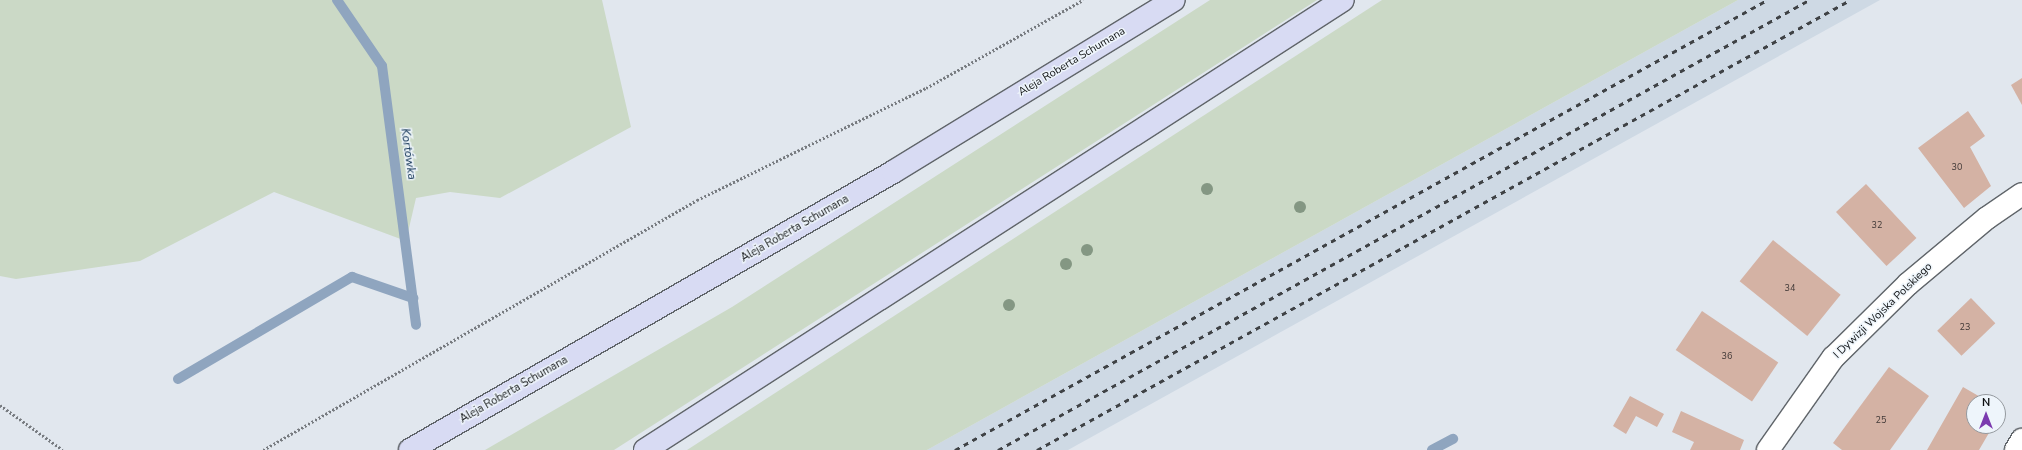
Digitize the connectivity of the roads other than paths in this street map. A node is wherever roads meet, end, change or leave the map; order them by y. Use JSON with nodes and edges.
{"nodes":[{"id":1,"x":1174,"y":0,"type":"edge"},
{"id":2,"x":1343,"y":0,"type":"edge"},
{"id":3,"x":2022,"y":194,"type":"edge"},
{"id":4,"x":2022,"y":440,"type":"edge"},
{"id":5,"x":410,"y":450,"type":"edge"},
{"id":6,"x":646,"y":450,"type":"edge"},
{"id":7,"x":1768,"y":450,"type":"edge"},
{"id":8,"x":2016,"y":450,"type":"edge"}],
"edges":[{"from":1,"to":5,"type":"main road","name":"Aleja Roberta Schumana"},
{"from":2,"to":6,"type":"main road"},
{"from":3,"to":7,"type":"street","name":"I Dywizji Wojska Polskiego"},
{"from":4,"to":8,"type":"street"}]}
